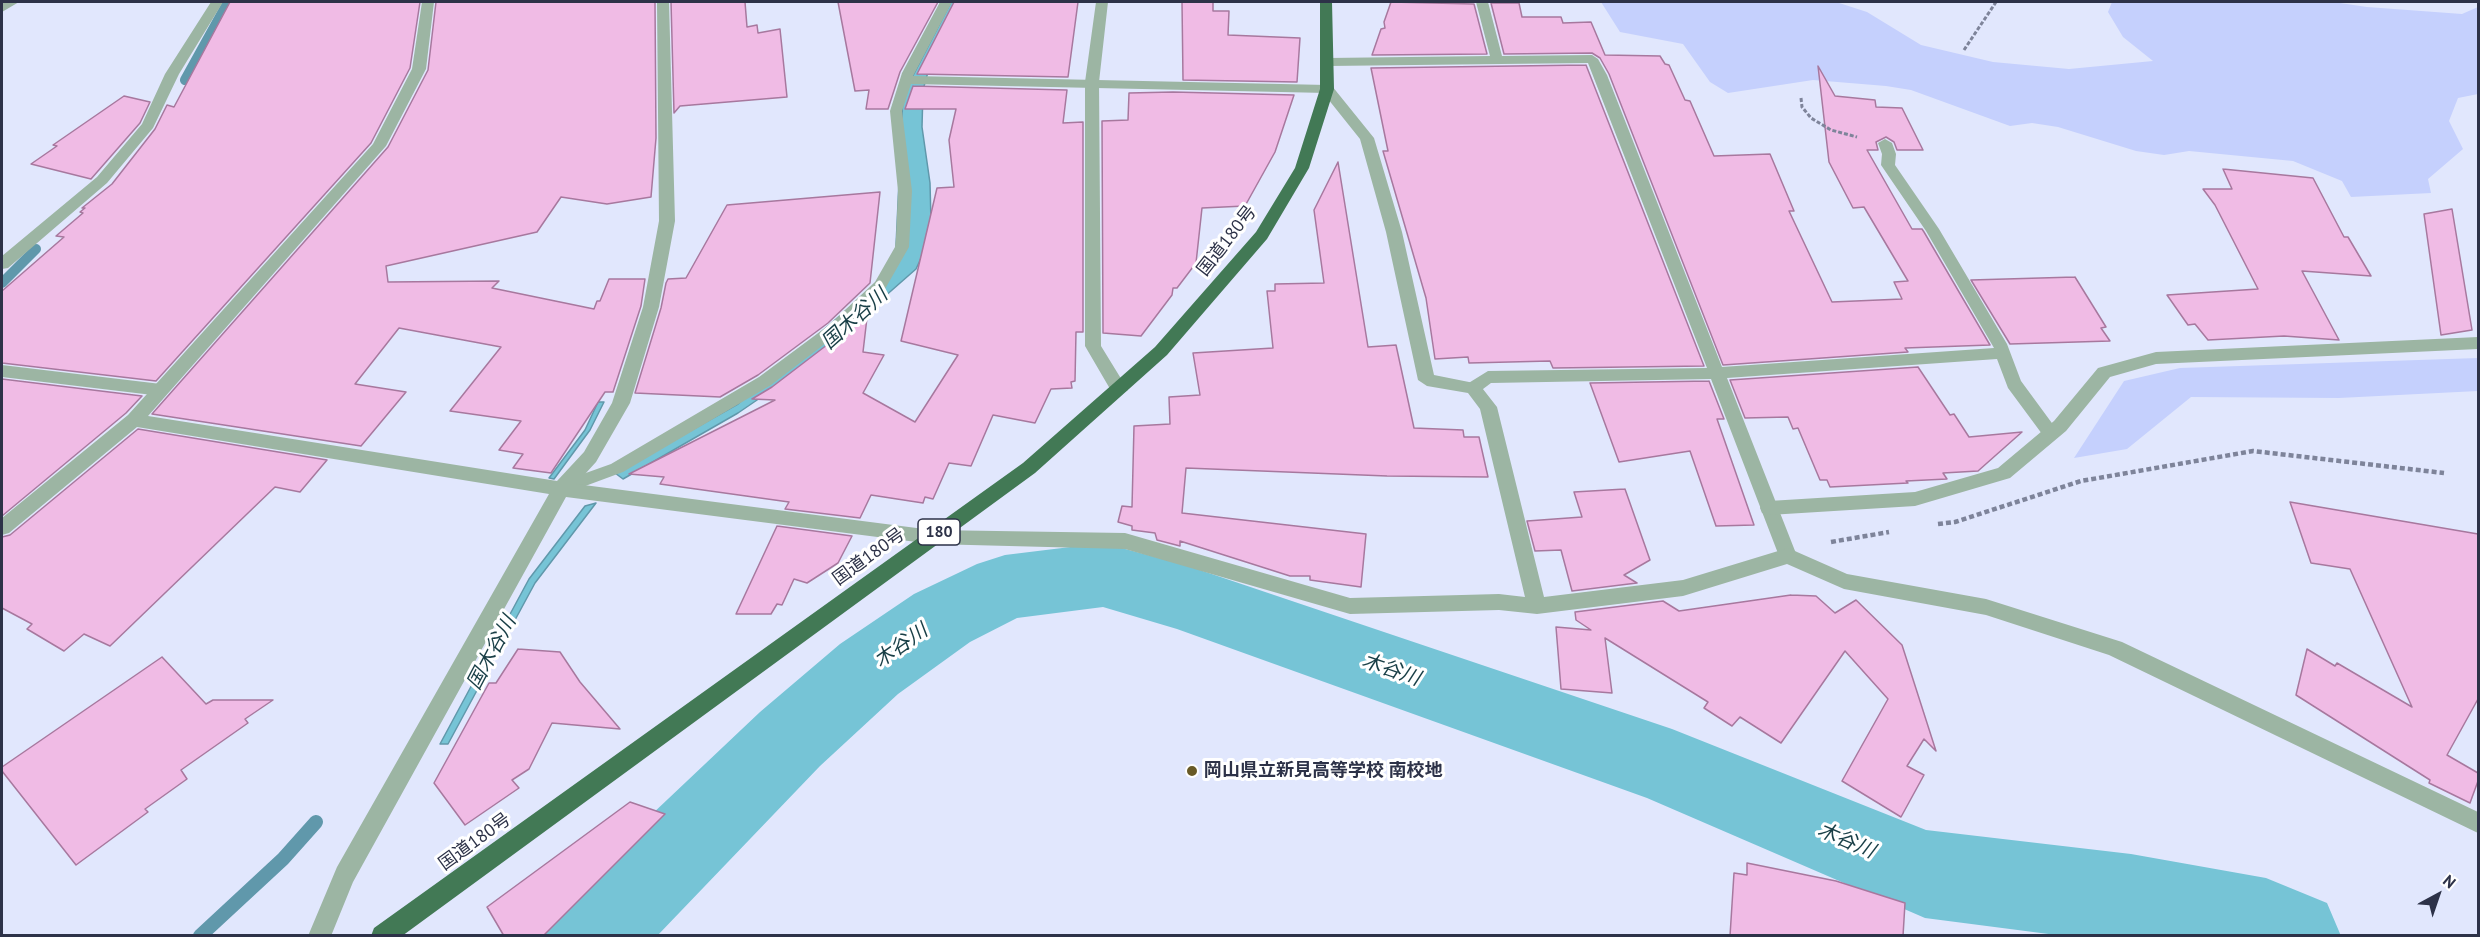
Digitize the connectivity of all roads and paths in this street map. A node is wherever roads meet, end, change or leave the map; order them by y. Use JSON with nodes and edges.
{"nodes":[{"id":1,"x":13,"y":2,"type":"edge"},
{"id":2,"x":217,"y":2,"type":"edge"},
{"id":3,"x":428,"y":2,"type":"edge"},
{"id":4,"x":663,"y":2,"type":"edge"},
{"id":5,"x":946,"y":2,"type":"edge"},
{"id":6,"x":1102,"y":2,"type":"edge"},
{"id":7,"x":1326,"y":2,"type":"edge"},
{"id":8,"x":1482,"y":2,"type":"edge"},
{"id":9,"x":1996,"y":2,"type":"edge"},
{"id":10,"x":2,"y":8,"type":"edge"},
{"id":11,"x":1964,"y":50,"type":"dead end"},
{"id":12,"x":1497,"y":60,"type":"junction"},
{"id":13,"x":1328,"y":62,"type":"junction"},
{"id":14,"x":906,"y":80,"type":"junction"},
{"id":15,"x":1092,"y":82,"type":"junction"},
{"id":16,"x":1327,"y":88,"type":"junction"},
{"id":17,"x":1801,"y":98,"type":"dead end"},
{"id":18,"x":1884,"y":143,"type":"joint"},
{"id":19,"x":2,"y":264,"type":"edge"},
{"id":20,"x":2478,"y":344,"type":"edge"},
{"id":21,"x":2002,"y":353,"type":"junction"},
{"id":22,"x":2,"y":371,"type":"edge"},
{"id":23,"x":1717,"y":373,"type":"junction"},
{"id":24,"x":1473,"y":388,"type":"junction"},
{"id":25,"x":161,"y":390,"type":"junction"},
{"id":26,"x":1119,"y":390,"type":"junction"},
{"id":27,"x":134,"y":420,"type":"junction"},
{"id":28,"x":2051,"y":434,"type":"junction"},
{"id":29,"x":2444,"y":473,"type":"dead end"},
{"id":30,"x":561,"y":489,"type":"junction"},
{"id":31,"x":1769,"y":508,"type":"junction"},
{"id":32,"x":1932,"y":525,"type":"dead end"},
{"id":33,"x":2,"y":528,"type":"edge"},
{"id":34,"x":1899,"y":530,"type":"dead end"},
{"id":35,"x":932,"y":537,"type":"junction"},
{"id":36,"x":1788,"y":556,"type":"junction"},
{"id":37,"x":1537,"y":606,"type":"junction"},
{"id":38,"x":2478,"y":823,"type":"edge"},
{"id":39,"x":319,"y":936,"type":"edge"},
{"id":40,"x":382,"y":936,"type":"edge"}],
"edges":[{"from":1,"to":10,"type":"street"},
{"from":2,"to":19,"type":"street"},
{"from":3,"to":25,"type":"street"},
{"from":4,"to":30,"type":"street"},
{"from":5,"to":14,"type":"lane"},
{"from":6,"to":15,"type":"street"},
{"from":7,"to":13,"type":"highway","name":"国道180号","number":"180"},
{"from":8,"to":12,"type":"lane"},
{"from":9,"to":11,"type":"path"},
{"from":12,"to":13,"type":"lane"},
{"from":12,"to":23,"type":"lane"},
{"from":13,"to":16,"type":"highway","name":"国道180号","number":"180"},
{"from":14,"to":15,"type":"lane"},
{"from":14,"to":30,"type":"lane"},
{"from":15,"to":16,"type":"lane"},
{"from":15,"to":26,"type":"street"},
{"from":16,"to":24,"type":"street"},
{"from":16,"to":26,"type":"highway","name":"国道180号","number":"180"},
{"from":17,"to":18,"type":"path"},
{"from":18,"to":21,"type":"lane"},
{"from":20,"to":28,"type":"street"},
{"from":21,"to":23,"type":"lane"},
{"from":21,"to":28,"type":"lane"},
{"from":22,"to":25,"type":"lane"},
{"from":23,"to":24,"type":"lane"},
{"from":23,"to":31,"type":"lane"},
{"from":24,"to":37,"type":"street"},
{"from":25,"to":27,"type":"street"},
{"from":26,"to":35,"type":"highway","name":"国道180号","number":"180"},
{"from":27,"to":30,"type":"street"},
{"from":27,"to":33,"type":"street"},
{"from":28,"to":31,"type":"street"},
{"from":29,"to":32,"type":"path"},
{"from":30,"to":35,"type":"street"},
{"from":30,"to":39,"type":"street"},
{"from":31,"to":36,"type":"lane"},
{"from":34,"to":36,"type":"path"},
{"from":35,"to":37,"type":"street"},
{"from":35,"to":40,"type":"highway","name":"国道180号","number":"180"},
{"from":36,"to":37,"type":"street"},
{"from":36,"to":38,"type":"street"}]}
